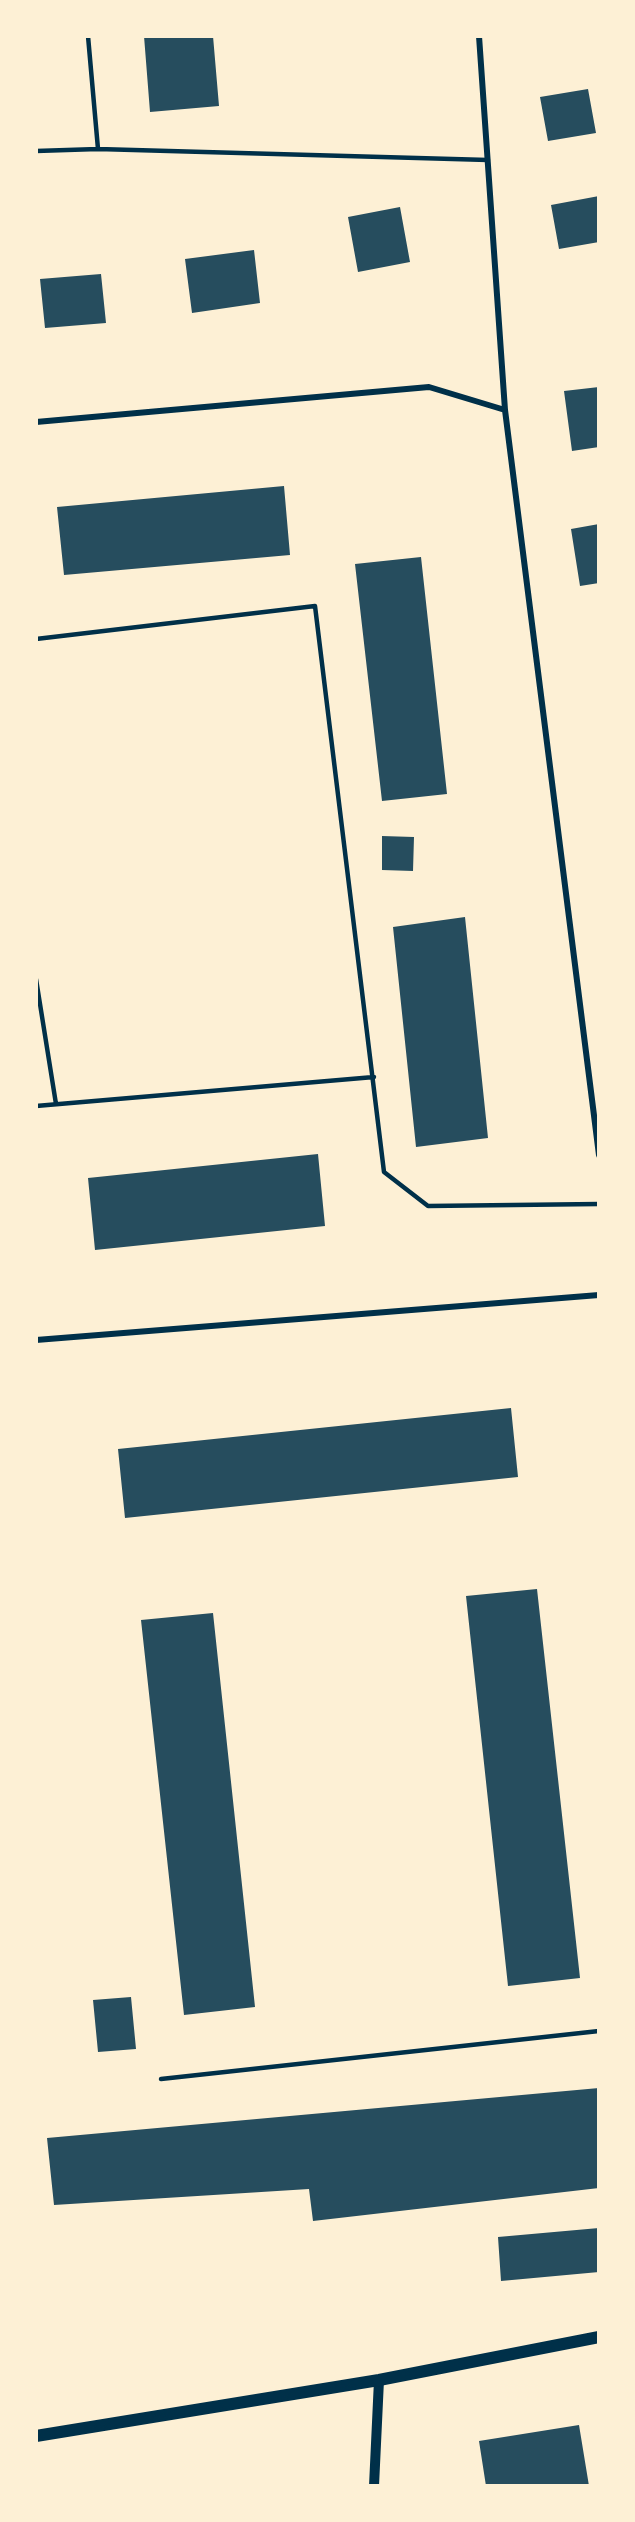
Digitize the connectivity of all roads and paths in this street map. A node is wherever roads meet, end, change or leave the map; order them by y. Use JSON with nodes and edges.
{"nodes":[{"id":1,"x":88,"y":36,"type":"edge"},
{"id":2,"x":479,"y":36,"type":"edge"},
{"id":3,"x":98,"y":149,"type":"junction"},
{"id":4,"x":36,"y":151,"type":"edge"},
{"id":5,"x":488,"y":160,"type":"junction"},
{"id":6,"x":505,"y":410,"type":"junction"},
{"id":7,"x":36,"y":422,"type":"edge"},
{"id":8,"x":36,"y":639,"type":"edge"},
{"id":9,"x":36,"y":979,"type":"edge"},
{"id":10,"x":374,"y":1077,"type":"junction"},
{"id":11,"x":56,"y":1104,"type":"junction"},
{"id":12,"x":36,"y":1106,"type":"edge"},
{"id":13,"x":599,"y":1155,"type":"edge"},
{"id":14,"x":599,"y":1204,"type":"edge"},
{"id":15,"x":599,"y":1295,"type":"edge"},
{"id":16,"x":36,"y":1340,"type":"edge"},
{"id":17,"x":599,"y":2031,"type":"edge"},
{"id":18,"x":161,"y":2079,"type":"dead end"},
{"id":19,"x":599,"y":2337,"type":"edge"},
{"id":20,"x":379,"y":2380,"type":"junction"},
{"id":21,"x":36,"y":2436,"type":"edge"},
{"id":22,"x":374,"y":2486,"type":"edge"}],
"edges":[{"from":1,"to":3,"type":"lane"},
{"from":2,"to":5,"type":"street"},
{"from":3,"to":4,"type":"lane"},
{"from":3,"to":5,"type":"lane"},
{"from":5,"to":6,"type":"street"},
{"from":6,"to":7,"type":"street"},
{"from":6,"to":13,"type":"street"},
{"from":8,"to":10,"type":"lane"},
{"from":9,"to":11,"type":"lane"},
{"from":10,"to":11,"type":"lane"},
{"from":10,"to":14,"type":"lane"},
{"from":11,"to":12,"type":"lane"},
{"from":15,"to":16,"type":"street"},
{"from":17,"to":18,"type":"lane"},
{"from":19,"to":20,"type":"main road"},
{"from":20,"to":21,"type":"main road"},
{"from":20,"to":22,"type":"street"}]}
